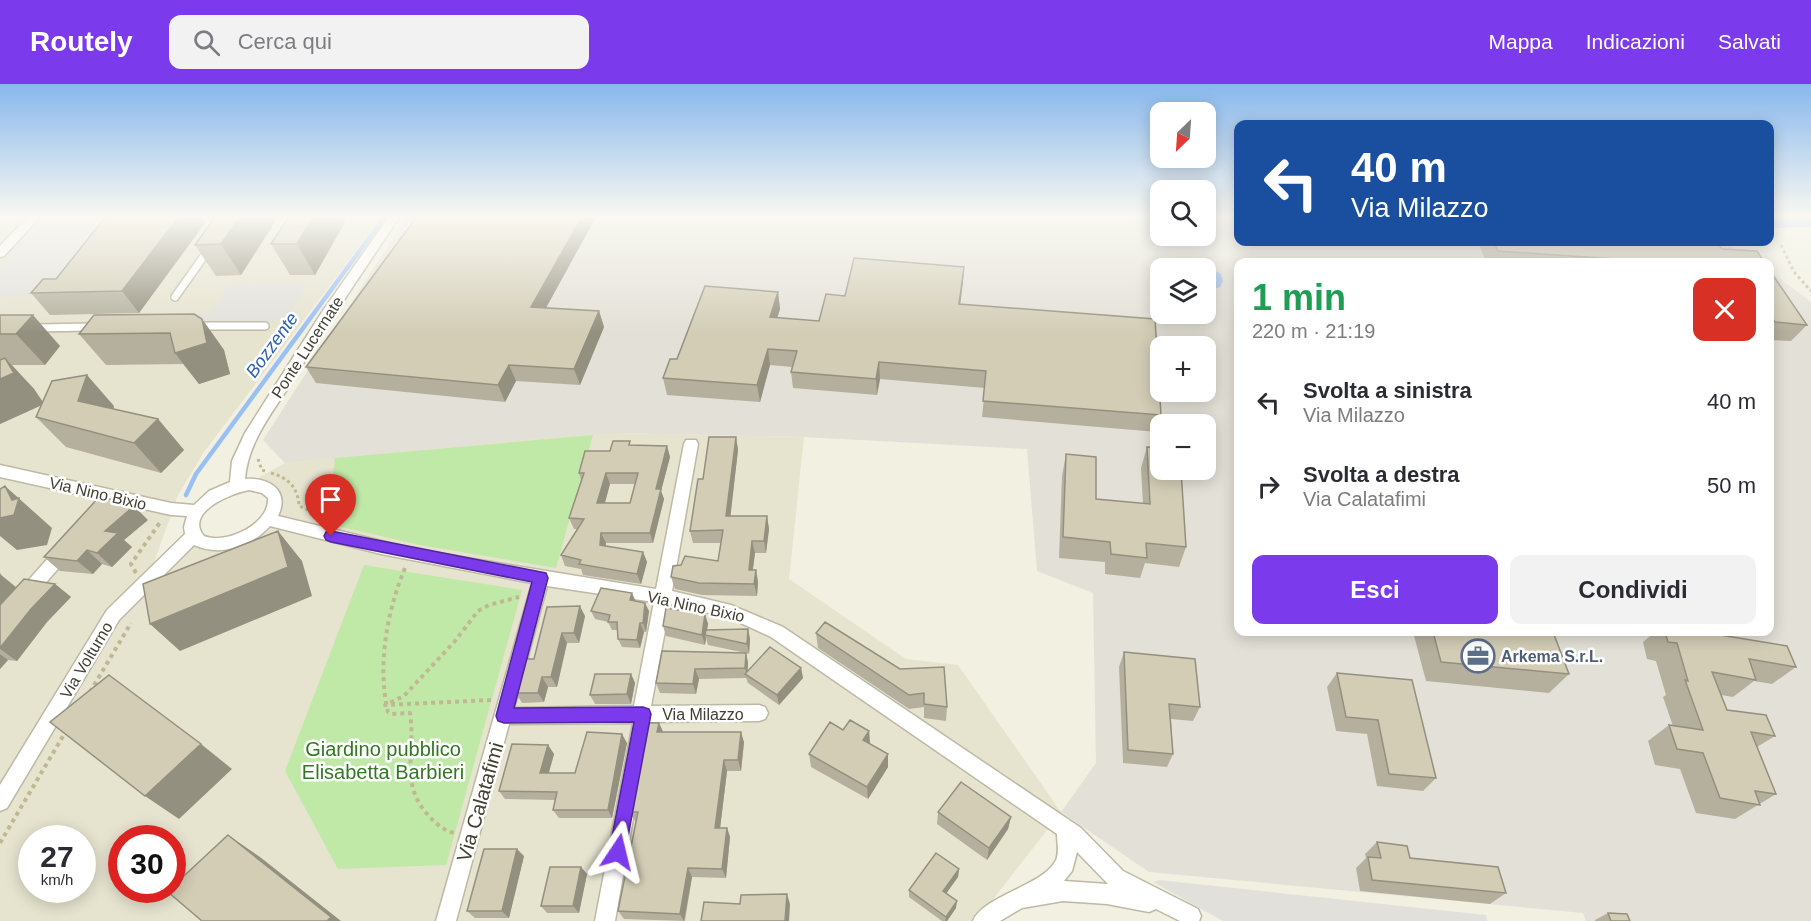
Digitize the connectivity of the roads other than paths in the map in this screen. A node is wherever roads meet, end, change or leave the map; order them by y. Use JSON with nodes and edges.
{"nodes":[{"id":1,"x":205,"y":254,"type":"edge"},
{"id":2,"x":369,"y":254,"type":"edge"},
{"id":3,"x":175,"y":297,"type":"dead end"},
{"id":4,"x":186,"y":326,"type":"edge"},
{"id":5,"x":265,"y":326,"type":"dead end"},
{"id":6,"x":104,"y":327,"type":"edge"},
{"id":7,"x":23,"y":328,"type":"edge"},
{"id":8,"x":692,"y":444,"type":"dead end"},
{"id":9,"x":0,"y":471,"type":"edge"},
{"id":10,"x":237,"y":486,"type":"junction"},
{"id":11,"x":113,"y":497,"type":"junction"},
{"id":12,"x":101,"y":510,"type":"edge"},
{"id":13,"x":196,"y":511,"type":"junction"},
{"id":14,"x":269,"y":520,"type":"junction"},
{"id":15,"x":78,"y":536,"type":"edge"},
{"id":16,"x":193,"y":536,"type":"junction"},
{"id":17,"x":541,"y":578,"type":"junction"},
{"id":18,"x":662,"y":598,"type":"junction"},
{"id":19,"x":0,"y":623,"type":"edge"},
{"id":20,"x":506,"y":708,"type":"junction"},
{"id":21,"x":759,"y":713,"type":"dead end"},
{"id":22,"x":642,"y":714,"type":"junction"},
{"id":23,"x":0,"y":802,"type":"edge"},
{"id":24,"x":1066,"y":830,"type":"junction"},
{"id":25,"x":1023,"y":898,"type":"junction"},
{"id":26,"x":1196,"y":919,"type":"edge"},
{"id":27,"x":446,"y":921,"type":"edge"},
{"id":28,"x":605,"y":921,"type":"edge"},
{"id":29,"x":983,"y":921,"type":"edge"}],
"edges":[{"from":1,"to":3,"type":"lane"},
{"from":2,"to":10,"type":"street","name":"Ponte Lucernate"},
{"from":4,"to":5,"type":"lane"},
{"from":6,"to":7,"type":"lane"},
{"from":8,"to":18,"type":"street"},
{"from":9,"to":11,"type":"street","name":"Via Nino Bixio"},
{"from":10,"to":13,"type":"street"},
{"from":10,"to":14,"type":"street"},
{"from":11,"to":12,"type":"street"},
{"from":11,"to":13,"type":"street","name":"Via Nino Bixio"},
{"from":13,"to":16,"type":"street"},
{"from":14,"to":16,"type":"street"},
{"from":14,"to":17,"type":"street","name":"Via Nino Bixio"},
{"from":15,"to":19,"type":"street"},
{"from":16,"to":23,"type":"street","name":"Via Volturno"},
{"from":17,"to":18,"type":"street","name":"Via Nino Bixio"},
{"from":17,"to":20,"type":"street","name":"Via Calatafimi"},
{"from":18,"to":22,"type":"street"},
{"from":18,"to":24,"type":"street","name":"Via Nino Bixio"},
{"from":20,"to":22,"type":"street","name":"Via Milazzo"},
{"from":20,"to":27,"type":"street","name":"Via Calatafimi"},
{"from":21,"to":22,"type":"street","name":"Via Milazzo"},
{"from":22,"to":28,"type":"street"},
{"from":24,"to":25,"type":"street"},
{"from":24,"to":26,"type":"street","name":"Via Nino Bixio"},
{"from":25,"to":26,"type":"street"},
{"from":25,"to":29,"type":"street"}]}
